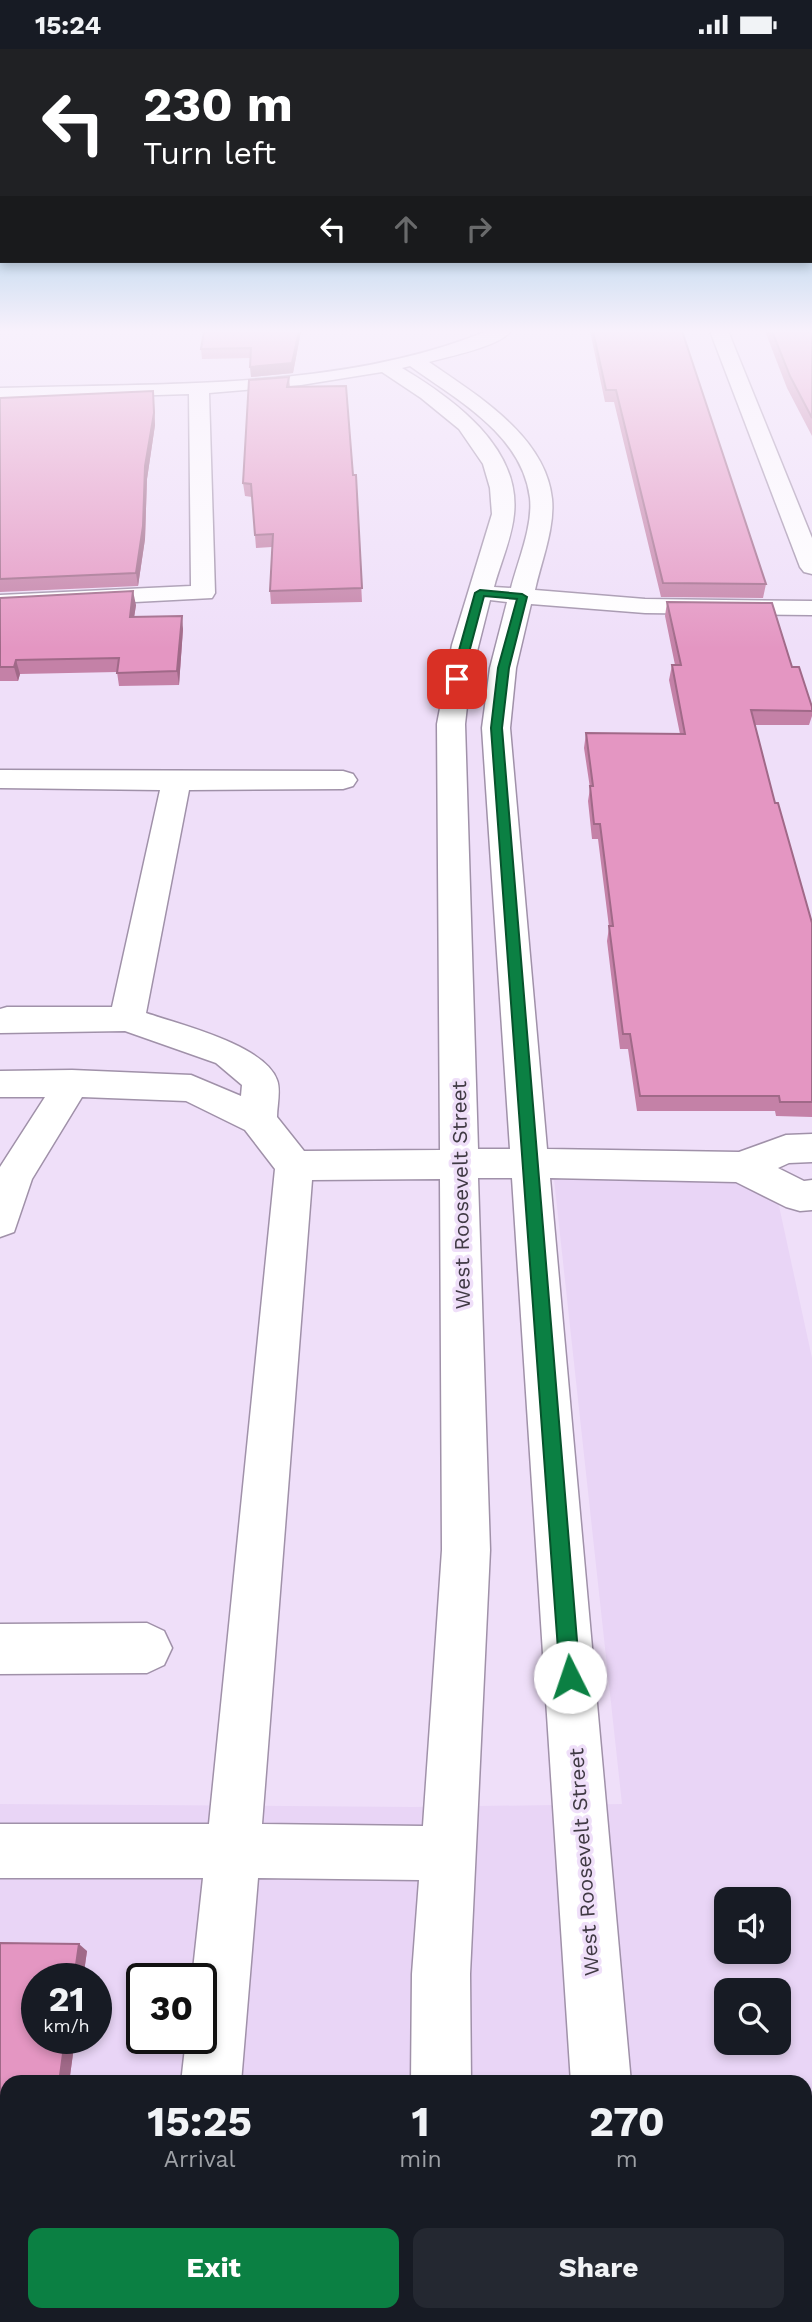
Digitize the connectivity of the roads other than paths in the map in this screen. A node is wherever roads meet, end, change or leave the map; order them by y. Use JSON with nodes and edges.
{"nodes":[{"id":1,"x":200,"y":437,"type":"edge"},
{"id":2,"x":478,"y":437,"type":"edge"},
{"id":3,"x":512,"y":437,"type":"edge"},
{"id":4,"x":761,"y":437,"type":"edge"},
{"id":5,"x":812,"y":567,"type":"edge"},
{"id":6,"x":480,"y":593,"type":"junction"},
{"id":7,"x":522,"y":597,"type":"junction"},
{"id":8,"x":0,"y":603,"type":"edge"},
{"id":9,"x":812,"y":608,"type":"edge"},
{"id":10,"x":0,"y":779,"type":"edge"},
{"id":11,"x":343,"y":780,"type":"dead end"},
{"id":12,"x":176,"y":781,"type":"junction"},
{"id":13,"x":127,"y":1019,"type":"junction"},
{"id":14,"x":0,"y":1021,"type":"edge"},
{"id":15,"x":72,"y":1083,"type":"junction"},
{"id":16,"x":0,"y":1084,"type":"edge"},
{"id":17,"x":258,"y":1120,"type":"junction"},
{"id":18,"x":812,"y":1148,"type":"edge"},
{"id":19,"x":530,"y":1163,"type":"junction"},
{"id":20,"x":460,"y":1164,"type":"junction"},
{"id":21,"x":294,"y":1166,"type":"junction"},
{"id":22,"x":741,"y":1167,"type":"junction"},
{"id":23,"x":812,"y":1195,"type":"edge"},
{"id":24,"x":0,"y":1221,"type":"edge"},
{"id":25,"x":147,"y":1648,"type":"dead end"},
{"id":26,"x":0,"y":1649,"type":"edge"},
{"id":27,"x":0,"y":1851,"type":"edge"},
{"id":28,"x":233,"y":1851,"type":"junction"},
{"id":29,"x":449,"y":1853,"type":"junction"},
{"id":30,"x":212,"y":2075,"type":"edge"},
{"id":31,"x":441,"y":2075,"type":"edge"},
{"id":32,"x":600,"y":2075,"type":"edge"}],
"edges":[{"from":1,"to":8,"type":"street"},
{"from":2,"to":6,"type":"street","name":"West Roosevelt Street"},
{"from":3,"to":7,"type":"street","name":"West Roosevelt Street"},
{"from":4,"to":5,"type":"street"},
{"from":6,"to":7,"type":"street"},
{"from":6,"to":20,"type":"street","name":"West Roosevelt Street"},
{"from":7,"to":9,"type":"street"},
{"from":7,"to":19,"type":"street","name":"West Roosevelt Street"},
{"from":10,"to":12,"type":"street"},
{"from":11,"to":12,"type":"street"},
{"from":12,"to":13,"type":"street"},
{"from":13,"to":14,"type":"street"},
{"from":13,"to":17,"type":"street"},
{"from":15,"to":16,"type":"street"},
{"from":15,"to":17,"type":"street"},
{"from":15,"to":24,"type":"street"},
{"from":17,"to":21,"type":"street"},
{"from":18,"to":22,"type":"street"},
{"from":19,"to":20,"type":"street"},
{"from":19,"to":22,"type":"street"},
{"from":19,"to":32,"type":"street","name":"West Roosevelt Street"},
{"from":20,"to":21,"type":"street"},
{"from":20,"to":29,"type":"street","name":"West Roosevelt Street"},
{"from":21,"to":28,"type":"street"},
{"from":22,"to":23,"type":"street"},
{"from":25,"to":26,"type":"street"},
{"from":27,"to":28,"type":"street"},
{"from":28,"to":29,"type":"street"},
{"from":28,"to":30,"type":"street"},
{"from":29,"to":31,"type":"street","name":"West Roosevelt Street"}]}
